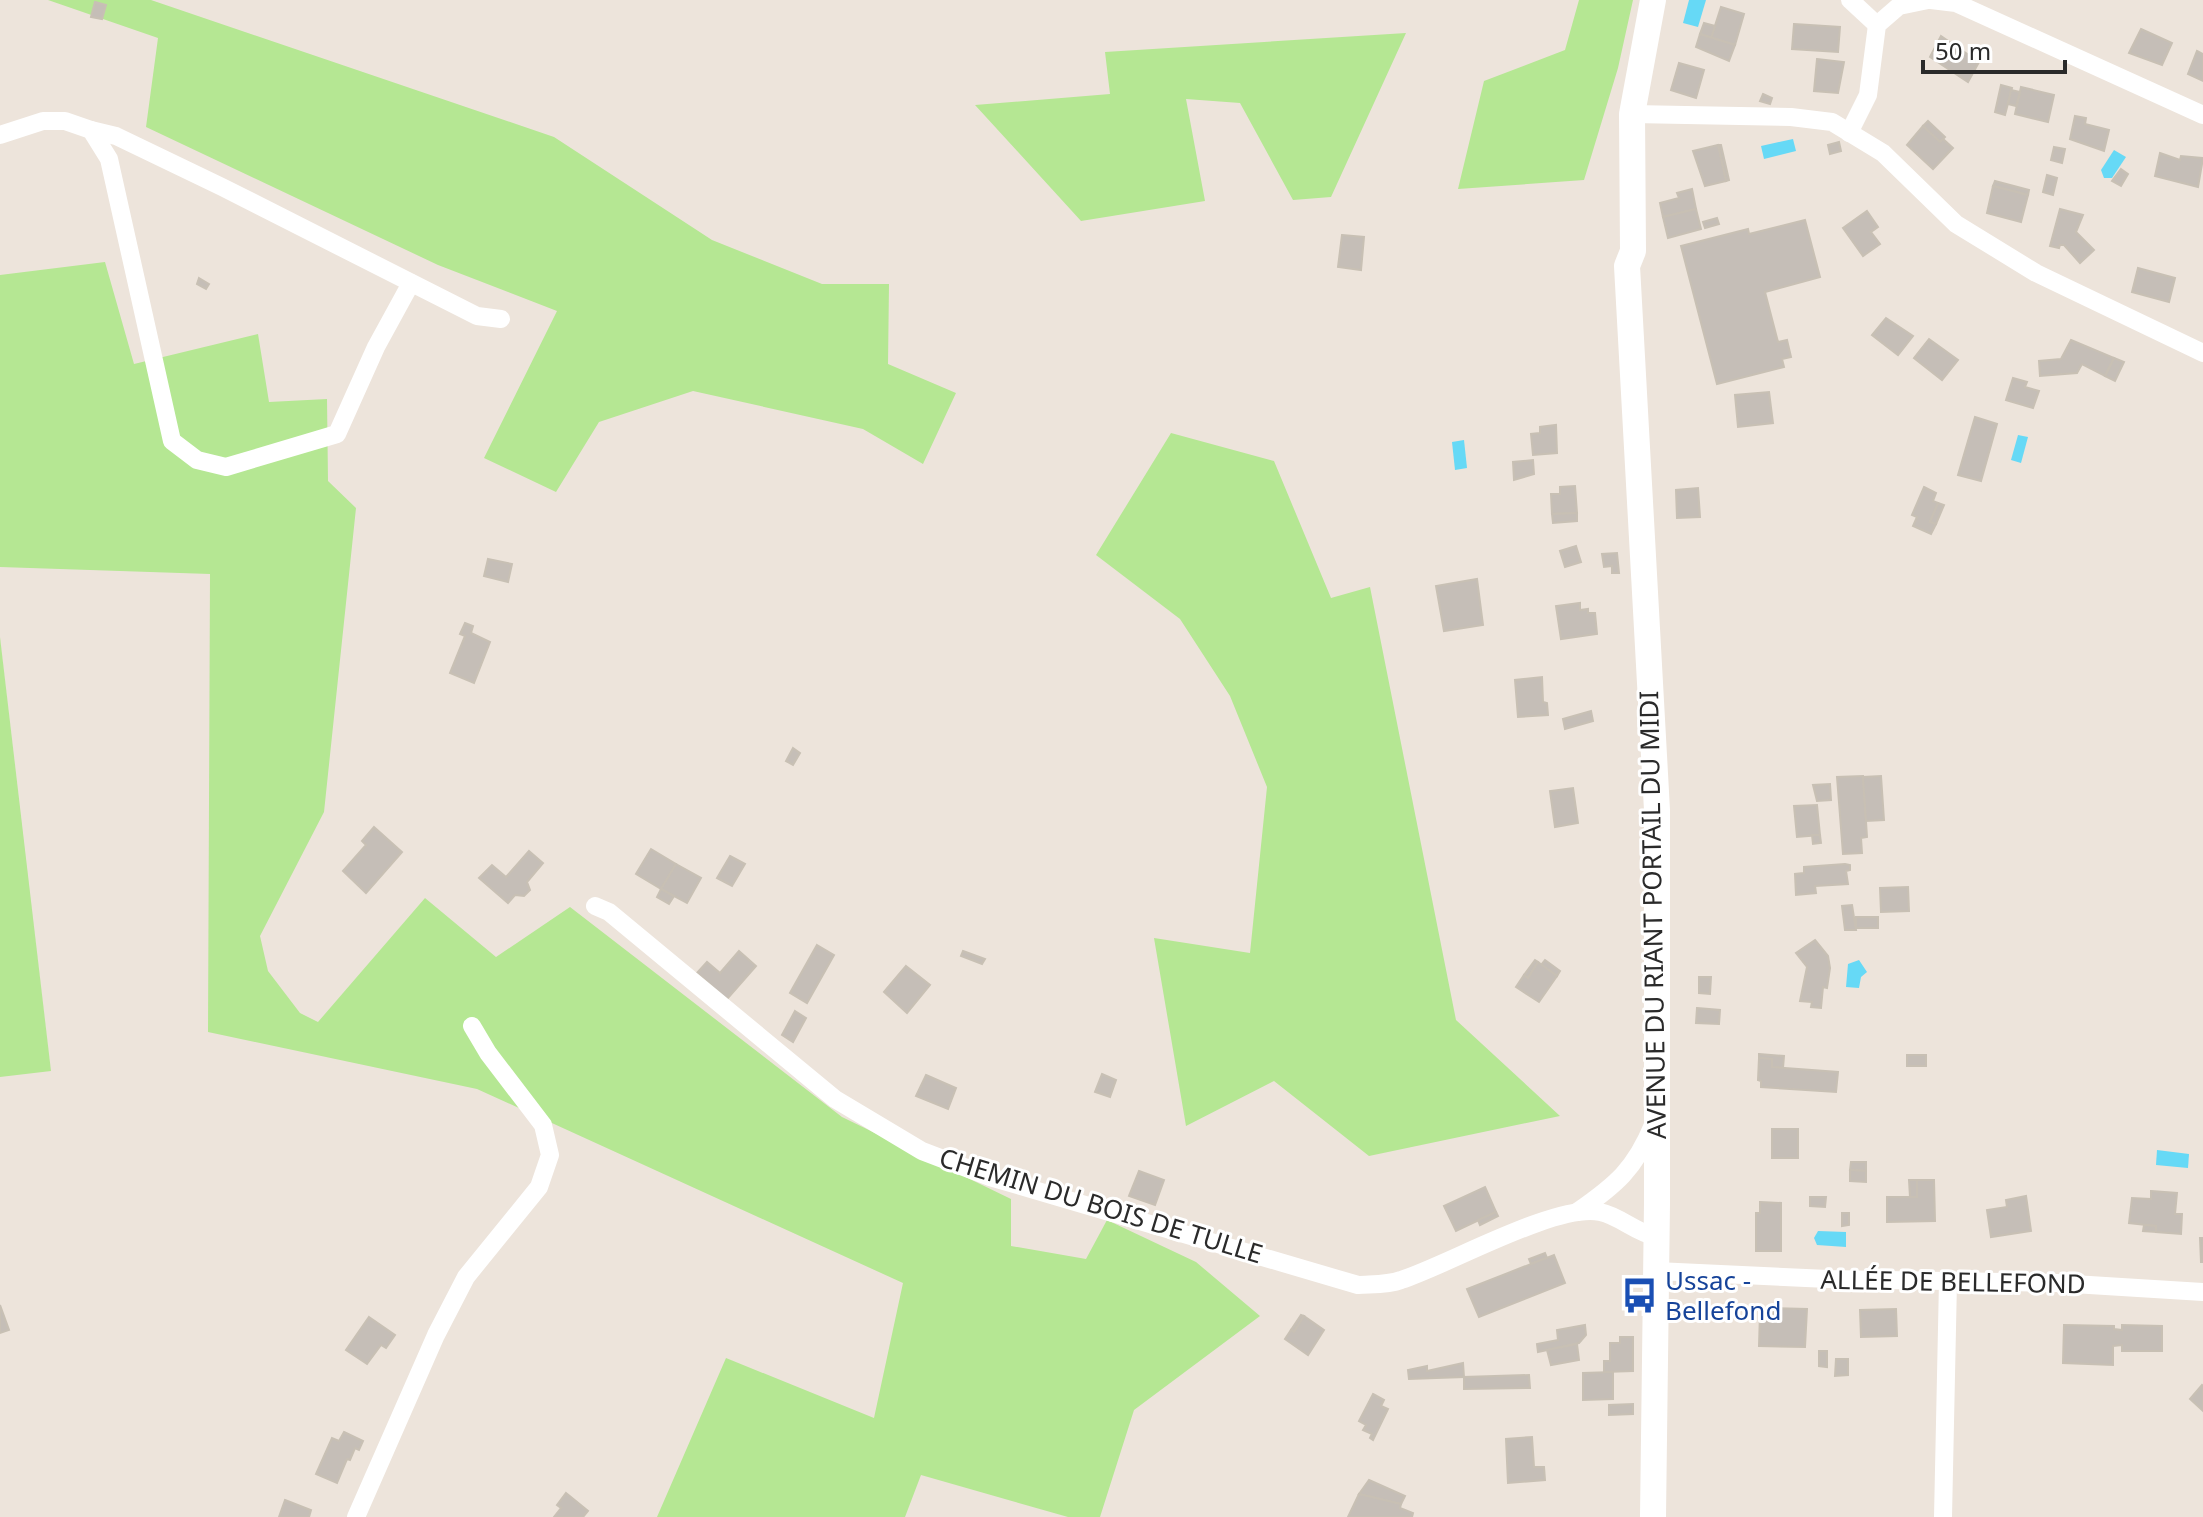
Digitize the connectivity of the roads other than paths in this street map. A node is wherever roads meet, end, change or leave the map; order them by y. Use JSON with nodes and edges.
{"nodes":[{"id":1,"x":1653,"y":0,"type":"edge"},
{"id":2,"x":1850,"y":0,"type":"edge"},
{"id":3,"x":1930,"y":0,"type":"edge"},
{"id":4,"x":1877,"y":25,"type":"junction"},
{"id":5,"x":1632,"y":114,"type":"junction"},
{"id":6,"x":2203,"y":115,"type":"edge"},
{"id":7,"x":91,"y":130,"type":"junction"},
{"id":8,"x":1849,"y":133,"type":"junction"},
{"id":9,"x":0,"y":135,"type":"edge"},
{"id":10,"x":411,"y":283,"type":"junction"},
{"id":11,"x":501,"y":319,"type":"dead end"},
{"id":12,"x":2203,"y":353,"type":"edge"},
{"id":13,"x":595,"y":906,"type":"dead end"},
{"id":14,"x":472,"y":1026,"type":"dead end"},
{"id":15,"x":1657,"y":1115,"type":"junction"},
{"id":16,"x":1576,"y":1213,"type":"junction"},
{"id":17,"x":1657,"y":1237,"type":"junction"},
{"id":18,"x":1656,"y":1271,"type":"junction"},
{"id":19,"x":1948,"y":1281,"type":"junction"},
{"id":20,"x":2203,"y":1292,"type":"edge"},
{"id":21,"x":356,"y":1517,"type":"edge"},
{"id":22,"x":1653,"y":1517,"type":"edge"},
{"id":23,"x":1943,"y":1517,"type":"edge"}],
"edges":[{"from":1,"to":5,"type":"main road","name":"AVENUE DU RIANT PORTAIL DU MIDI"},
{"from":2,"to":4,"type":"street"},
{"from":3,"to":4,"type":"street"},
{"from":3,"to":6,"type":"street"},
{"from":4,"to":8,"type":"street"},
{"from":5,"to":8,"type":"street"},
{"from":5,"to":15,"type":"main road","name":"AVENUE DU RIANT PORTAIL DU MIDI"},
{"from":7,"to":9,"type":"street"},
{"from":7,"to":10,"type":"street"},
{"from":7,"to":10,"type":"street"},
{"from":8,"to":12,"type":"street"},
{"from":10,"to":11,"type":"street"},
{"from":13,"to":16,"type":"street","name":"CHEMIN DU BOIS DE TULLE"},
{"from":14,"to":21,"type":"street"},
{"from":15,"to":16,"type":"street","name":"CHEMIN DU BOIS DE TULLE"},
{"from":15,"to":17,"type":"main road","name":"AVENUE DU RIANT PORTAIL DU MIDI"},
{"from":16,"to":17,"type":"street","name":"CHEMIN DU BOIS DE TULLE"},
{"from":17,"to":18,"type":"main road","name":"AVENUE DU RIANT PORTAIL DU MIDI"},
{"from":18,"to":19,"type":"street","name":"ALLÉE DE BELLEFOND"},
{"from":18,"to":22,"type":"main road","name":"AVENUE DU RIANT PORTAIL DU MIDI"},
{"from":19,"to":20,"type":"street","name":"ALLÉE DE BELLEFOND"},
{"from":19,"to":23,"type":"street"}]}
